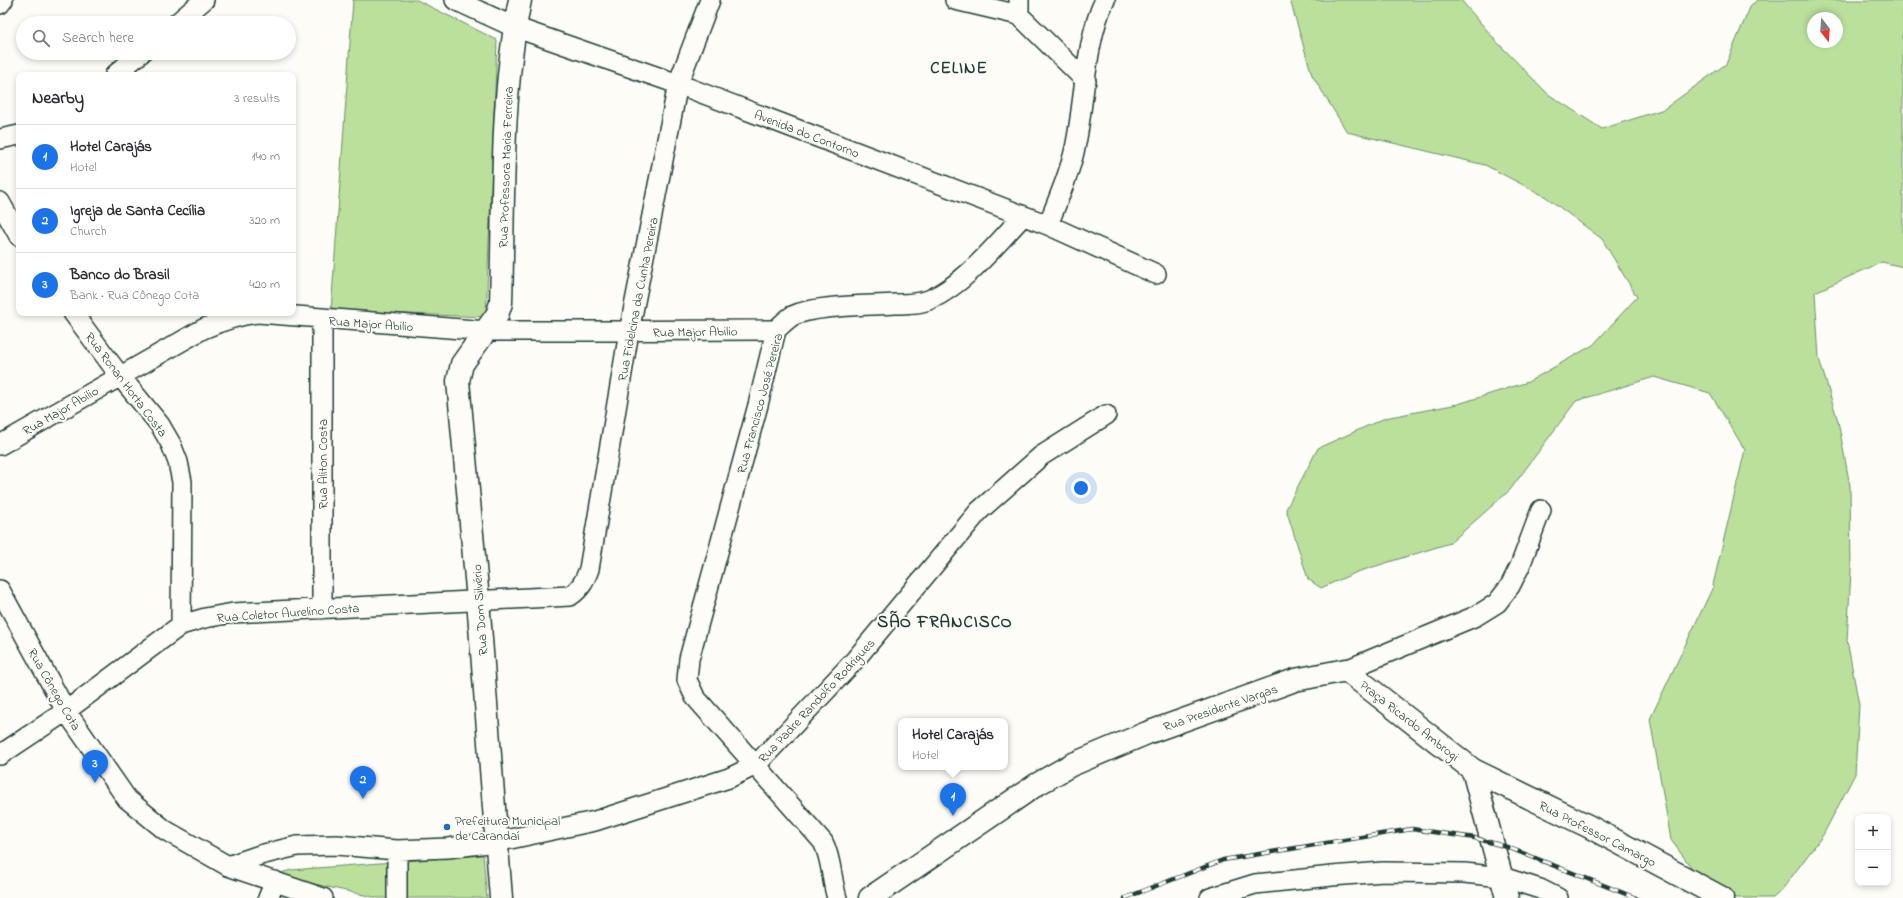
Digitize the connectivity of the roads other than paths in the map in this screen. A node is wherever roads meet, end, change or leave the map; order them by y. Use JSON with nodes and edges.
{"nodes":[{"id":1,"x":3,"y":0,"type":"edge"},
{"id":2,"x":204,"y":0,"type":"edge"},
{"id":3,"x":455,"y":0,"type":"edge"},
{"id":4,"x":520,"y":0,"type":"edge"},
{"id":5,"x":710,"y":0,"type":"edge"},
{"id":6,"x":955,"y":0,"type":"edge"},
{"id":7,"x":1105,"y":0,"type":"edge"},
{"id":8,"x":0,"y":4,"type":"edge"},
{"id":9,"x":1019,"y":7,"type":"edge"},
{"id":10,"x":185,"y":16,"type":"edge"},
{"id":11,"x":514,"y":27,"type":"junction"},
{"id":12,"x":133,"y":60,"type":"edge"},
{"id":13,"x":119,"y":72,"type":"edge"},
{"id":14,"x":1086,"y":81,"type":"junction"},
{"id":15,"x":678,"y":84,"type":"junction"},
{"id":16,"x":16,"y":136,"type":"edge"},
{"id":17,"x":0,"y":139,"type":"edge"},
{"id":18,"x":0,"y":202,"type":"edge"},
{"id":19,"x":1023,"y":216,"type":"junction"},
{"id":20,"x":1048,"y":225,"type":"junction"},
{"id":21,"x":16,"y":231,"type":"edge"},
{"id":22,"x":1156,"y":274,"type":"dead end"},
{"id":23,"x":75,"y":316,"type":"edge"},
{"id":24,"x":242,"y":316,"type":"edge"},
{"id":25,"x":290,"y":316,"type":"edge"},
{"id":26,"x":322,"y":319,"type":"junction"},
{"id":27,"x":776,"y":330,"type":"junction"},
{"id":28,"x":487,"y":331,"type":"junction"},
{"id":29,"x":629,"y":332,"type":"junction"},
{"id":30,"x":120,"y":376,"type":"junction"},
{"id":31,"x":1106,"y":414,"type":"dead end"},
{"id":32,"x":0,"y":445,"type":"edge"},
{"id":33,"x":1541,"y":510,"type":"dead end"},
{"id":34,"x":0,"y":590,"type":"edge"},
{"id":35,"x":570,"y":596,"type":"joint"},
{"id":36,"x":478,"y":600,"type":"junction"},
{"id":37,"x":322,"y":609,"type":"junction"},
{"id":38,"x":181,"y":625,"type":"junction"},
{"id":39,"x":1346,"y":670,"type":"junction"},
{"id":40,"x":66,"y":711,"type":"junction"},
{"id":41,"x":0,"y":755,"type":"edge"},
{"id":42,"x":756,"y":765,"type":"junction"},
{"id":43,"x":1473,"y":770,"type":"junction"},
{"id":44,"x":496,"y":842,"type":"junction"},
{"id":45,"x":397,"y":850,"type":"junction"},
{"id":46,"x":228,"y":866,"type":"junction"},
{"id":47,"x":1502,"y":877,"type":"junction"},
{"id":48,"x":272,"y":890,"type":"edge"},
{"id":49,"x":323,"y":898,"type":"edge"},
{"id":50,"x":397,"y":898,"type":"edge"},
{"id":51,"x":501,"y":898,"type":"edge"},
{"id":52,"x":837,"y":898,"type":"edge"},
{"id":53,"x":870,"y":898,"type":"edge"},
{"id":54,"x":1210,"y":898,"type":"edge"},
{"id":55,"x":1507,"y":898,"type":"edge"},
{"id":56,"x":1558,"y":898,"type":"edge"},
{"id":57,"x":1722,"y":898,"type":"edge"}],
"edges":[{"from":1,"to":8,"type":"street"},
{"from":2,"to":10,"type":"street"},
{"from":3,"to":11,"type":"street","name":"Avenida do Contorno"},
{"from":4,"to":11,"type":"street","name":"Rua Professora Maria Ferreira"},
{"from":5,"to":15,"type":"street","name":"Rua Fidelcina da Cunha Pereira"},
{"from":6,"to":9,"type":"street"},
{"from":7,"to":14,"type":"street"},
{"from":9,"to":14,"type":"street"},
{"from":11,"to":15,"type":"street","name":"Avenida do Contorno"},
{"from":11,"to":28,"type":"street","name":"Rua Professora Maria Ferreira"},
{"from":12,"to":13,"type":"street"},
{"from":14,"to":20,"type":"street"},
{"from":15,"to":19,"type":"street","name":"Avenida do Contorno"},
{"from":15,"to":29,"type":"street","name":"Rua Fidelcina da Cunha Pereira"},
{"from":16,"to":17,"type":"street"},
{"from":18,"to":21,"type":"street"},
{"from":19,"to":20,"type":"street","name":"Avenida do Contorno"},
{"from":19,"to":27,"type":"street","name":"Rua Francisco José Pereira"},
{"from":20,"to":22,"type":"street","name":"Avenida do Contorno"},
{"from":23,"to":30,"type":"street","name":"Rua Ronan Horta Costa"},
{"from":24,"to":30,"type":"street","name":"Rua Major Abilio"},
{"from":25,"to":26,"type":"street","name":"Rua Major Abilio"},
{"from":26,"to":28,"type":"street","name":"Rua Major Abilio"},
{"from":26,"to":37,"type":"street","name":"Rua Aliton Costa"},
{"from":27,"to":29,"type":"street","name":"Rua Major Abilio"},
{"from":27,"to":42,"type":"street","name":"Rua Francisco José Pereira"},
{"from":28,"to":29,"type":"street","name":"Rua Major Abilio"},
{"from":28,"to":36,"type":"street","name":"Rua Dom Silvério"},
{"from":29,"to":35,"type":"street","name":"Rua Fidelcina da Cunha Pereira"},
{"from":30,"to":32,"type":"street","name":"Rua Major Abilio"},
{"from":30,"to":38,"type":"street","name":"Rua Ronan Horta Costa"},
{"from":31,"to":42,"type":"street","name":"Rua Padre Randolfo Rodrigues"},
{"from":33,"to":39,"type":"street","name":"Rua Presidente Vargas"},
{"from":34,"to":40,"type":"street","name":"Rua Cônego Cota"},
{"from":35,"to":36,"type":"street","name":"Rua Coletor Aurelino Costa"},
{"from":36,"to":37,"type":"street","name":"Rua Coletor Aurelino Costa"},
{"from":36,"to":44,"type":"street","name":"Rua Dom Silvério"},
{"from":37,"to":38,"type":"street","name":"Rua Coletor Aurelino Costa"},
{"from":38,"to":40,"type":"street","name":"Rua Coletor Aurelino Costa"},
{"from":39,"to":43,"type":"street","name":"Praça Ricardo Ambrogi"},
{"from":39,"to":53,"type":"street","name":"Rua Presidente Vargas"},
{"from":40,"to":41,"type":"street","name":"Rua Coletor Aurelino Costa"},
{"from":40,"to":46,"type":"street","name":"Rua Cônego Cota"},
{"from":42,"to":44,"type":"street","name":"Rua Padre Randolfo Rodrigues"},
{"from":42,"to":52,"type":"street","name":"Rua Francisco José Pereira"},
{"from":43,"to":47,"type":"street"},
{"from":43,"to":57,"type":"street","name":"Rua Professor Camargo"},
{"from":44,"to":45,"type":"street","name":"Rua Padre Randolfo Rodrigues"},
{"from":44,"to":51,"type":"street","name":"Rua Dom Silvério"},
{"from":45,"to":46,"type":"street","name":"Rua Padre Randolfo Rodrigues"},
{"from":45,"to":50,"type":"street"},
{"from":46,"to":48,"type":"street","name":"Rua Cônego Cota"},
{"from":47,"to":54,"type":"street"},
{"from":47,"to":55,"type":"street"},
{"from":47,"to":56,"type":"street"},
{"from":48,"to":49,"type":"street","name":"Rua Cônego Cota"}]}
